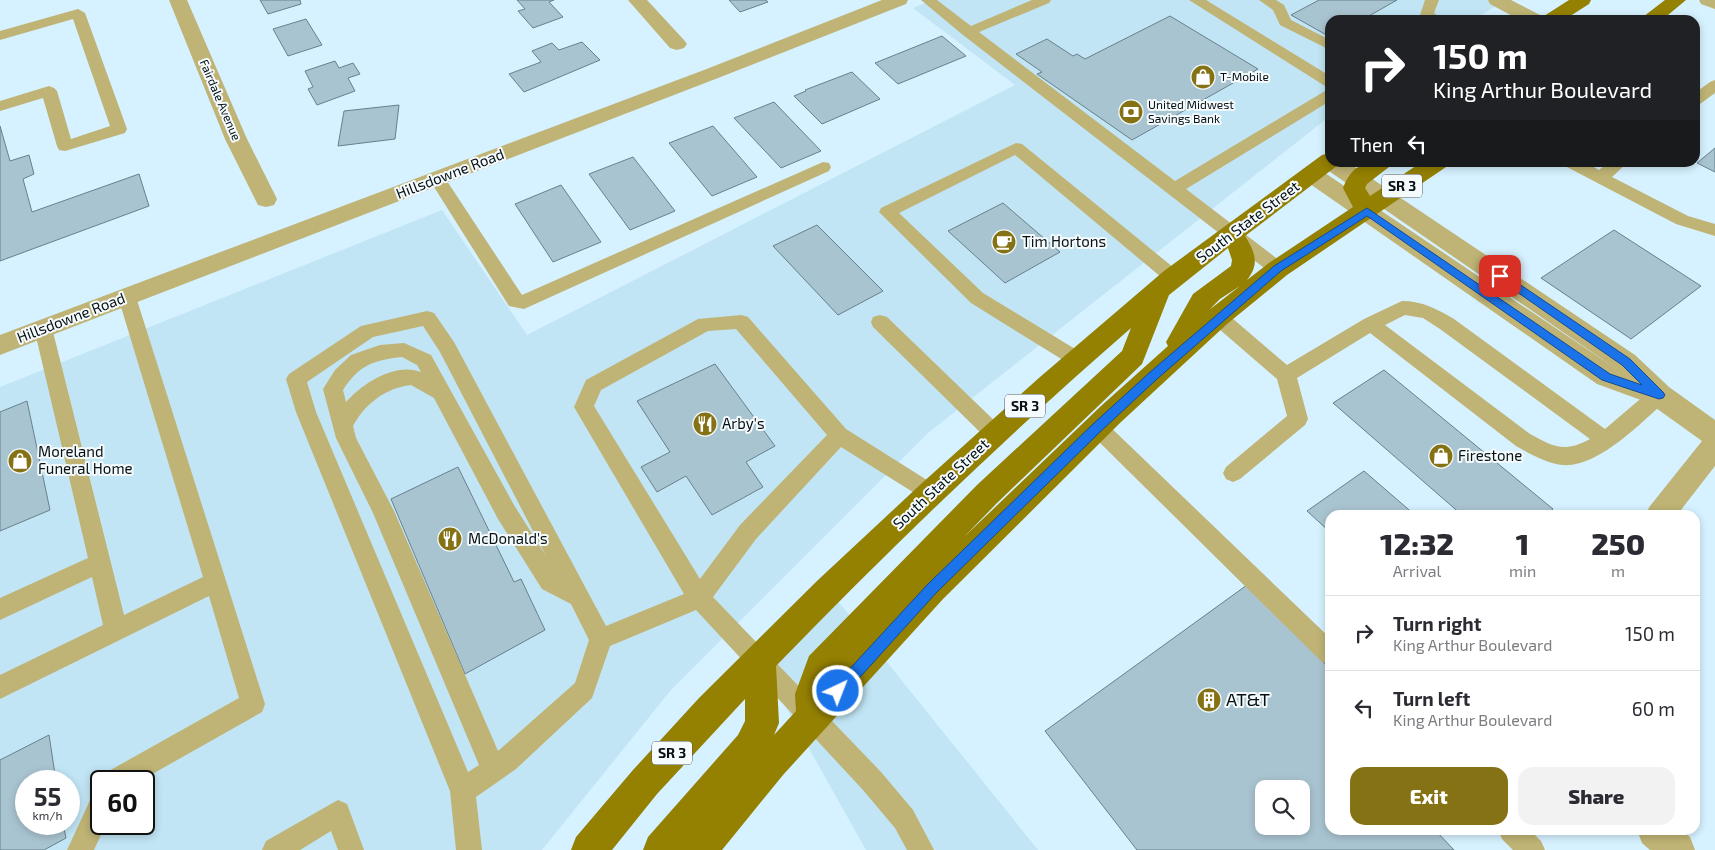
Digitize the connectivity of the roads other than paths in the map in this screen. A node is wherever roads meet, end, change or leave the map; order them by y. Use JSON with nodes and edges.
{"nodes":[{"id":1,"x":178,"y":0,"type":"edge"},
{"id":2,"x":637,"y":0,"type":"edge"},
{"id":3,"x":899,"y":0,"type":"edge"},
{"id":4,"x":928,"y":0,"type":"edge"},
{"id":5,"x":1044,"y":0,"type":"edge"},
{"id":6,"x":1196,"y":0,"type":"edge"},
{"id":7,"x":1266,"y":0,"type":"edge"},
{"id":8,"x":1294,"y":0,"type":"edge"},
{"id":9,"x":1432,"y":0,"type":"edge"},
{"id":10,"x":1497,"y":0,"type":"edge"},
{"id":11,"x":1582,"y":0,"type":"edge"},
{"id":12,"x":1677,"y":0,"type":"edge"},
{"id":13,"x":1708,"y":0,"type":"edge"},
{"id":14,"x":1715,"y":3,"type":"edge"},
{"id":15,"x":1279,"y":8,"type":"junction"},
{"id":16,"x":1428,"y":15,"type":"edge"},
{"id":17,"x":1526,"y":15,"type":"edge"},
{"id":18,"x":1559,"y":15,"type":"edge"},
{"id":19,"x":1656,"y":15,"type":"edge"},
{"id":20,"x":968,"y":32,"type":"junction"},
{"id":21,"x":0,"y":36,"type":"edge"},
{"id":22,"x":1325,"y":43,"type":"edge"},
{"id":23,"x":677,"y":44,"type":"dead end"},
{"id":24,"x":1325,"y":80,"type":"edge"},
{"id":25,"x":1715,"y":85,"type":"edge"},
{"id":26,"x":1325,"y":97,"type":"edge"},
{"id":27,"x":1700,"y":97,"type":"edge"},
{"id":28,"x":0,"y":106,"type":"edge"},
{"id":29,"x":1325,"y":165,"type":"edge"},
{"id":30,"x":822,"y":167,"type":"dead end"},
{"id":31,"x":1330,"y":167,"type":"edge"},
{"id":32,"x":1332,"y":167,"type":"edge"},
{"id":33,"x":1374,"y":167,"type":"edge"},
{"id":34,"x":1431,"y":167,"type":"edge"},
{"id":35,"x":1580,"y":167,"type":"edge"},
{"id":36,"x":1614,"y":167,"type":"edge"},
{"id":37,"x":1600,"y":178,"type":"junction"},
{"id":38,"x":436,"y":179,"type":"junction"},
{"id":39,"x":1357,"y":180,"type":"junction"},
{"id":40,"x":1174,"y":189,"type":"junction"},
{"id":41,"x":266,"y":199,"type":"dead end"},
{"id":42,"x":1376,"y":204,"type":"junction"},
{"id":43,"x":1715,"y":230,"type":"edge"},
{"id":44,"x":1232,"y":235,"type":"junction"},
{"id":45,"x":1278,"y":269,"type":"junction"},
{"id":46,"x":1166,"y":284,"type":"junction"},
{"id":47,"x":126,"y":297,"type":"junction"},
{"id":48,"x":1218,"y":318,"type":"junction"},
{"id":49,"x":880,"y":322,"type":"dead end"},
{"id":50,"x":1371,"y":324,"type":"junction"},
{"id":51,"x":43,"y":328,"type":"junction"},
{"id":52,"x":0,"y":345,"type":"edge"},
{"id":53,"x":1078,"y":360,"type":"junction"},
{"id":54,"x":1167,"y":363,"type":"junction"},
{"id":55,"x":1286,"y":375,"type":"junction"},
{"id":56,"x":441,"y":392,"type":"junction"},
{"id":57,"x":1659,"y":395,"type":"junction"},
{"id":58,"x":343,"y":426,"type":"junction"},
{"id":59,"x":1097,"y":428,"type":"junction"},
{"id":60,"x":995,"y":434,"type":"junction"},
{"id":61,"x":839,"y":435,"type":"junction"},
{"id":62,"x":1715,"y":435,"type":"edge"},
{"id":63,"x":1606,"y":440,"type":"junction"},
{"id":64,"x":1715,"y":445,"type":"edge"},
{"id":65,"x":1233,"y":473,"type":"dead end"},
{"id":66,"x":931,"y":493,"type":"junction"},
{"id":67,"x":1664,"y":510,"type":"edge"},
{"id":68,"x":100,"y":563,"type":"junction"},
{"id":69,"x":216,"y":582,"type":"junction"},
{"id":70,"x":579,"y":597,"type":"junction"},
{"id":71,"x":699,"y":598,"type":"junction"},
{"id":72,"x":0,"y":609,"type":"edge"},
{"id":73,"x":116,"y":630,"type":"junction"},
{"id":74,"x":601,"y":639,"type":"junction"},
{"id":75,"x":1325,"y":649,"type":"edge"},
{"id":76,"x":760,"y":661,"type":"junction"},
{"id":77,"x":0,"y":687,"type":"edge"},
{"id":78,"x":814,"y":718,"type":"junction"},
{"id":79,"x":493,"y":769,"type":"junction"},
{"id":80,"x":136,"y":770,"type":"edge"},
{"id":81,"x":463,"y":790,"type":"junction"},
{"id":82,"x":90,"y":829,"type":"edge"},
{"id":83,"x":1516,"y":835,"type":"edge"},
{"id":84,"x":1660,"y":835,"type":"edge"},
{"id":85,"x":80,"y":850,"type":"edge"},
{"id":86,"x":275,"y":850,"type":"edge"},
{"id":87,"x":351,"y":850,"type":"edge"},
{"id":88,"x":470,"y":850,"type":"edge"},
{"id":89,"x":589,"y":850,"type":"edge"},
{"id":90,"x":661,"y":850,"type":"edge"},
{"id":91,"x":699,"y":850,"type":"edge"},
{"id":92,"x":921,"y":850,"type":"edge"},
{"id":93,"x":1532,"y":850,"type":"edge"},
{"id":94,"x":1677,"y":850,"type":"edge"}],
"edges":[{"from":1,"to":41,"type":"street","name":"Fairdale Avenue"},
{"from":2,"to":23,"type":"street"},
{"from":3,"to":38,"type":"street","name":"Hillsdowne Road"},
{"from":4,"to":20,"type":"lane"},
{"from":5,"to":20,"type":"lane"},
{"from":6,"to":24,"type":"lane"},
{"from":7,"to":15,"type":"lane"},
{"from":8,"to":15,"type":"lane"},
{"from":9,"to":16,"type":"lane"},
{"from":10,"to":17,"type":"street"},
{"from":11,"to":18,"type":"main road"},
{"from":12,"to":19,"type":"main road"},
{"from":13,"to":14,"type":"street"},
{"from":15,"to":22,"type":"lane"},
{"from":20,"to":40,"type":"lane"},
{"from":21,"to":28,"type":"lane"},
{"from":25,"to":27,"type":"lane"},
{"from":26,"to":40,"type":"lane"},
{"from":29,"to":44,"type":"main road","name":"South State Street","number":"SR 3"},
{"from":30,"to":38,"type":"lane"},
{"from":31,"to":42,"type":"street"},
{"from":32,"to":39,"type":"street"},
{"from":33,"to":39,"type":"main road"},
{"from":34,"to":42,"type":"main road","number":"SR 3"},
{"from":35,"to":37,"type":"lane"},
{"from":36,"to":37,"type":"lane"},
{"from":37,"to":43,"type":"lane"},
{"from":38,"to":47,"type":"street","name":"Hillsdowne Road"},
{"from":39,"to":42,"type":"street"},
{"from":40,"to":44,"type":"lane"},
{"from":42,"to":45,"type":"main road","number":"SR 3"},
{"from":42,"to":57,"type":"street"},
{"from":44,"to":45,"type":"lane"},
{"from":44,"to":46,"type":"main road","name":"South State Street","number":"SR 3"},
{"from":44,"to":54,"type":"main road"},
{"from":45,"to":48,"type":"main road","number":"SR 3"},
{"from":46,"to":53,"type":"main road","name":"South State Street","number":"SR 3"},
{"from":46,"to":53,"type":"lane"},
{"from":46,"to":78,"type":"main road"},
{"from":47,"to":51,"type":"street","name":"Hillsdowne Road"},
{"from":47,"to":69,"type":"lane"},
{"from":48,"to":54,"type":"main road","number":"SR 3"},
{"from":48,"to":55,"type":"lane"},
{"from":49,"to":60,"type":"lane"},
{"from":50,"to":55,"type":"lane"},
{"from":50,"to":63,"type":"lane"},
{"from":50,"to":63,"type":"lane"},
{"from":51,"to":52,"type":"street","name":"Hillsdowne Road"},
{"from":51,"to":68,"type":"lane"},
{"from":53,"to":60,"type":"main road","name":"South State Street","number":"SR 3"},
{"from":54,"to":59,"type":"main road","number":"SR 3"},
{"from":55,"to":65,"type":"lane"},
{"from":56,"to":58,"type":"lane"},
{"from":56,"to":58,"type":"lane"},
{"from":56,"to":70,"type":"lane"},
{"from":57,"to":62,"type":"street"},
{"from":57,"to":63,"type":"lane"},
{"from":58,"to":79,"type":"lane"},
{"from":59,"to":75,"type":"lane"},
{"from":59,"to":78,"type":"main road","number":"SR 3"},
{"from":60,"to":66,"type":"main road","name":"South State Street","number":"SR 3"},
{"from":61,"to":66,"type":"lane"},
{"from":61,"to":71,"type":"lane"},
{"from":61,"to":71,"type":"lane"},
{"from":64,"to":67,"type":"street"},
{"from":66,"to":76,"type":"main road","name":"South State Street","number":"SR 3"},
{"from":68,"to":72,"type":"lane"},
{"from":68,"to":73,"type":"lane"},
{"from":69,"to":73,"type":"lane"},
{"from":69,"to":80,"type":"lane"},
{"from":70,"to":74,"type":"lane"},
{"from":70,"to":81,"type":"lane"},
{"from":71,"to":74,"type":"lane"},
{"from":71,"to":76,"type":"lane"},
{"from":73,"to":77,"type":"lane"},
{"from":74,"to":79,"type":"lane"},
{"from":76,"to":78,"type":"lane"},
{"from":76,"to":89,"type":"main road","name":"South State Street","number":"SR 3"},
{"from":76,"to":90,"type":"main road"},
{"from":78,"to":91,"type":"main road","number":"SR 3"},
{"from":78,"to":92,"type":"lane"},
{"from":79,"to":81,"type":"lane"},
{"from":81,"to":88,"type":"lane"},
{"from":82,"to":85,"type":"lane"},
{"from":83,"to":93,"type":"lane"},
{"from":84,"to":94,"type":"street"},
{"from":86,"to":87,"type":"lane"}]}
